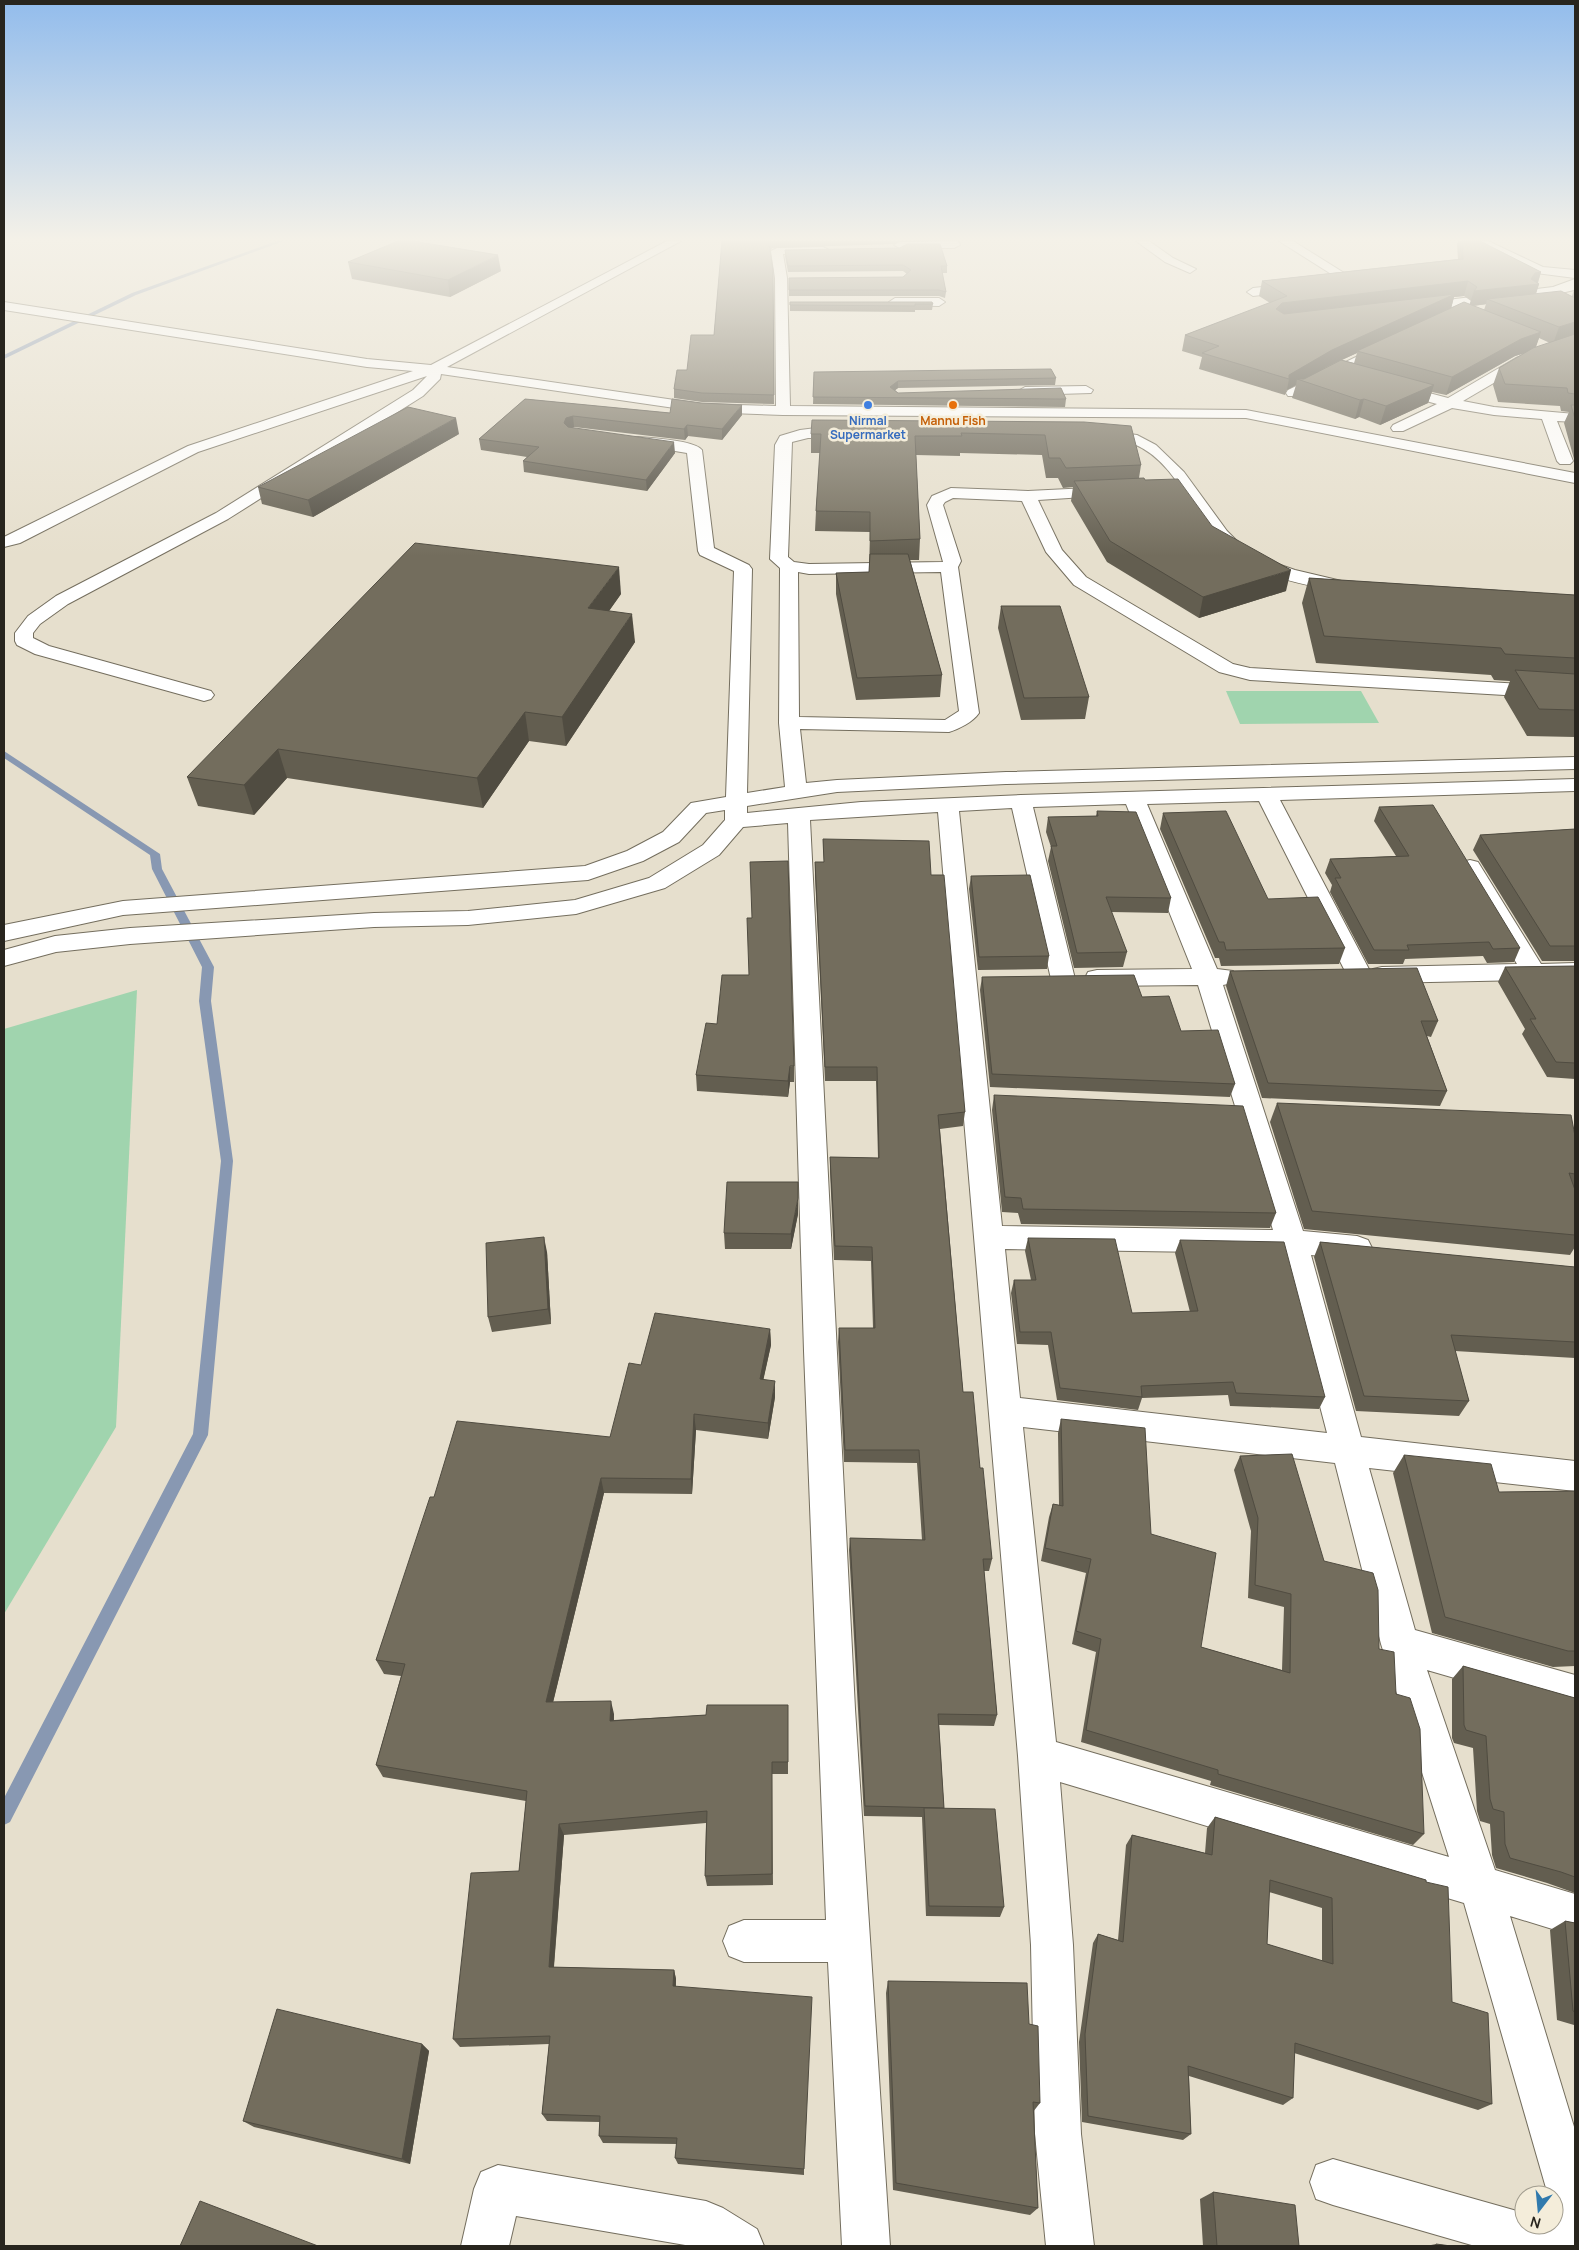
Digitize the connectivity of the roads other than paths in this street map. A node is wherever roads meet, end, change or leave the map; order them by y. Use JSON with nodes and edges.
{"nodes":[{"id":1,"x":262,"y":346,"type":"edge"},
{"id":2,"x":476,"y":346,"type":"edge"},
{"id":3,"x":783,"y":346,"type":"edge"},
{"id":4,"x":1387,"y":346,"type":"edge"},
{"id":5,"x":1542,"y":346,"type":"edge"},
{"id":6,"x":1565,"y":346,"type":"edge"},
{"id":7,"x":1552,"y":350,"type":"junction"},
{"id":8,"x":431,"y":370,"type":"junction"},
{"id":9,"x":1334,"y":371,"type":"junction"},
{"id":10,"x":1360,"y":378,"type":"edge"},
{"id":11,"x":1378,"y":383,"type":"edge"},
{"id":12,"x":1086,"y":390,"type":"dead end"},
{"id":13,"x":1010,"y":391,"type":"edge"},
{"id":14,"x":671,"y":392,"type":"dead end"},
{"id":15,"x":690,"y":392,"type":"edge"},
{"id":16,"x":1292,"y":393,"type":"edge"},
{"id":17,"x":778,"y":394,"type":"junction"},
{"id":18,"x":801,"y":394,"type":"dead end"},
{"id":19,"x":1450,"y":403,"type":"junction"},
{"id":20,"x":782,"y":411,"type":"junction"},
{"id":21,"x":823,"y":411,"type":"junction"},
{"id":22,"x":1548,"y":416,"type":"junction"},
{"id":23,"x":1575,"y":418,"type":"edge"},
{"id":24,"x":1398,"y":428,"type":"edge"},
{"id":25,"x":825,"y":434,"type":"junction"},
{"id":26,"x":864,"y":434,"type":"edge"},
{"id":27,"x":1080,"y":434,"type":"edge"},
{"id":28,"x":620,"y":439,"type":"edge"},
{"id":29,"x":1565,"y":462,"type":"dead end"},
{"id":30,"x":1575,"y":478,"type":"edge"},
{"id":31,"x":1191,"y":489,"type":"junction"},
{"id":32,"x":1172,"y":490,"type":"edge"},
{"id":33,"x":1124,"y":492,"type":"edge"},
{"id":34,"x":1028,"y":496,"type":"junction"},
{"id":35,"x":4,"y":542,"type":"edge"},
{"id":36,"x":789,"y":566,"type":"junction"},
{"id":37,"x":949,"y":567,"type":"junction"},
{"id":38,"x":1360,"y":589,"type":"edge"},
{"id":39,"x":1575,"y":693,"type":"edge"},
{"id":40,"x":204,"y":695,"type":"dead end"},
{"id":41,"x":788,"y":723,"type":"junction"},
{"id":42,"x":1575,"y":763,"type":"edge"},
{"id":43,"x":1575,"y":785,"type":"edge"},
{"id":44,"x":1422,"y":789,"type":"junction"},
{"id":45,"x":1266,"y":794,"type":"junction"},
{"id":46,"x":1134,"y":798,"type":"junction"},
{"id":47,"x":1021,"y":801,"type":"junction"},
{"id":48,"x":797,"y":802,"type":"junction"},
{"id":49,"x":948,"y":805,"type":"junction"},
{"id":50,"x":736,"y":811,"type":"junction"},
{"id":51,"x":1438,"y":814,"type":"edge"},
{"id":52,"x":1458,"y":847,"type":"edge"},
{"id":53,"x":251,"y":896,"type":"junction"},
{"id":54,"x":254,"y":928,"type":"junction"},
{"id":55,"x":4,"y":933,"type":"edge"},
{"id":56,"x":4,"y":958,"type":"edge"},
{"id":57,"x":1575,"y":971,"type":"edge"},
{"id":58,"x":1536,"y":973,"type":"junction"},
{"id":59,"x":1359,"y":975,"type":"junction"},
{"id":60,"x":1331,"y":976,"type":"edge"},
{"id":61,"x":1208,"y":977,"type":"junction"},
{"id":62,"x":1246,"y":977,"type":"edge"},
{"id":63,"x":989,"y":1237,"type":"junction"},
{"id":64,"x":1292,"y":1242,"type":"junction"},
{"id":65,"x":1380,"y":1250,"type":"edge"},
{"id":66,"x":1005,"y":1411,"type":"junction"},
{"id":67,"x":1348,"y":1450,"type":"junction"},
{"id":68,"x":1575,"y":1476,"type":"edge"},
{"id":69,"x":1400,"y":1644,"type":"junction"},
{"id":70,"x":1575,"y":1694,"type":"edge"},
{"id":71,"x":1038,"y":1756,"type":"junction"},
{"id":72,"x":1480,"y":1888,"type":"junction"},
{"id":73,"x":1575,"y":1915,"type":"edge"},
{"id":74,"x":744,"y":1941,"type":"dead end"},
{"id":75,"x":847,"y":1941,"type":"junction"},
{"id":76,"x":1333,"y":2182,"type":"dead end"},
{"id":77,"x":1575,"y":2206,"type":"edge"},
{"id":78,"x":485,"y":2246,"type":"edge"},
{"id":79,"x":740,"y":2246,"type":"edge"},
{"id":80,"x":866,"y":2246,"type":"edge"},
{"id":81,"x":1070,"y":2246,"type":"edge"},
{"id":82,"x":1557,"y":2246,"type":"edge"}],
"edges":[{"from":1,"to":8,"type":"street"},
{"from":2,"to":8,"type":"street"},
{"from":3,"to":17,"type":"street"},
{"from":4,"to":9,"type":"street"},
{"from":5,"to":7,"type":"street"},
{"from":6,"to":7,"type":"street"},
{"from":7,"to":19,"type":"street"},
{"from":8,"to":20,"type":"street"},
{"from":8,"to":35,"type":"street"},
{"from":8,"to":40,"type":"street"},
{"from":9,"to":10,"type":"street"},
{"from":9,"to":16,"type":"street"},
{"from":11,"to":19,"type":"street"},
{"from":12,"to":13,"type":"street"},
{"from":14,"to":15,"type":"street"},
{"from":17,"to":18,"type":"street"},
{"from":17,"to":20,"type":"street"},
{"from":19,"to":22,"type":"street"},
{"from":19,"to":24,"type":"street"},
{"from":20,"to":21,"type":"street"},
{"from":21,"to":25,"type":"street"},
{"from":21,"to":30,"type":"street"},
{"from":22,"to":23,"type":"street"},
{"from":22,"to":29,"type":"street"},
{"from":25,"to":26,"type":"street"},
{"from":25,"to":36,"type":"street"},
{"from":27,"to":31,"type":"street"},
{"from":28,"to":50,"type":"street"},
{"from":31,"to":32,"type":"street"},
{"from":31,"to":38,"type":"street"},
{"from":33,"to":34,"type":"street"},
{"from":34,"to":37,"type":"street"},
{"from":34,"to":39,"type":"street"},
{"from":36,"to":37,"type":"street"},
{"from":36,"to":41,"type":"street"},
{"from":37,"to":41,"type":"street"},
{"from":41,"to":48,"type":"street"},
{"from":42,"to":48,"type":"street"},
{"from":43,"to":44,"type":"street"},
{"from":44,"to":45,"type":"street"},
{"from":44,"to":51,"type":"street"},
{"from":45,"to":46,"type":"street"},
{"from":45,"to":59,"type":"street"},
{"from":46,"to":47,"type":"street"},
{"from":46,"to":61,"type":"street"},
{"from":47,"to":49,"type":"street"},
{"from":47,"to":61,"type":"street"},
{"from":48,"to":49,"type":"street"},
{"from":48,"to":50,"type":"street"},
{"from":48,"to":75,"type":"street"},
{"from":49,"to":63,"type":"street"},
{"from":50,"to":53,"type":"street"},
{"from":50,"to":54,"type":"street"},
{"from":52,"to":58,"type":"street"},
{"from":53,"to":54,"type":"street"},
{"from":53,"to":55,"type":"street"},
{"from":54,"to":56,"type":"street"},
{"from":57,"to":58,"type":"street"},
{"from":58,"to":59,"type":"street"},
{"from":59,"to":60,"type":"street"},
{"from":61,"to":62,"type":"street"},
{"from":61,"to":64,"type":"street"},
{"from":63,"to":64,"type":"street"},
{"from":63,"to":66,"type":"street"},
{"from":64,"to":65,"type":"street"},
{"from":64,"to":67,"type":"street"},
{"from":66,"to":67,"type":"street"},
{"from":66,"to":71,"type":"street"},
{"from":67,"to":68,"type":"street"},
{"from":67,"to":69,"type":"street"},
{"from":69,"to":70,"type":"street"},
{"from":69,"to":72,"type":"street"},
{"from":71,"to":72,"type":"street"},
{"from":71,"to":81,"type":"street"},
{"from":72,"to":73,"type":"street"},
{"from":72,"to":77,"type":"street"},
{"from":74,"to":75,"type":"street"},
{"from":75,"to":80,"type":"street"},
{"from":76,"to":82,"type":"street"},
{"from":78,"to":79,"type":"street"}]}
